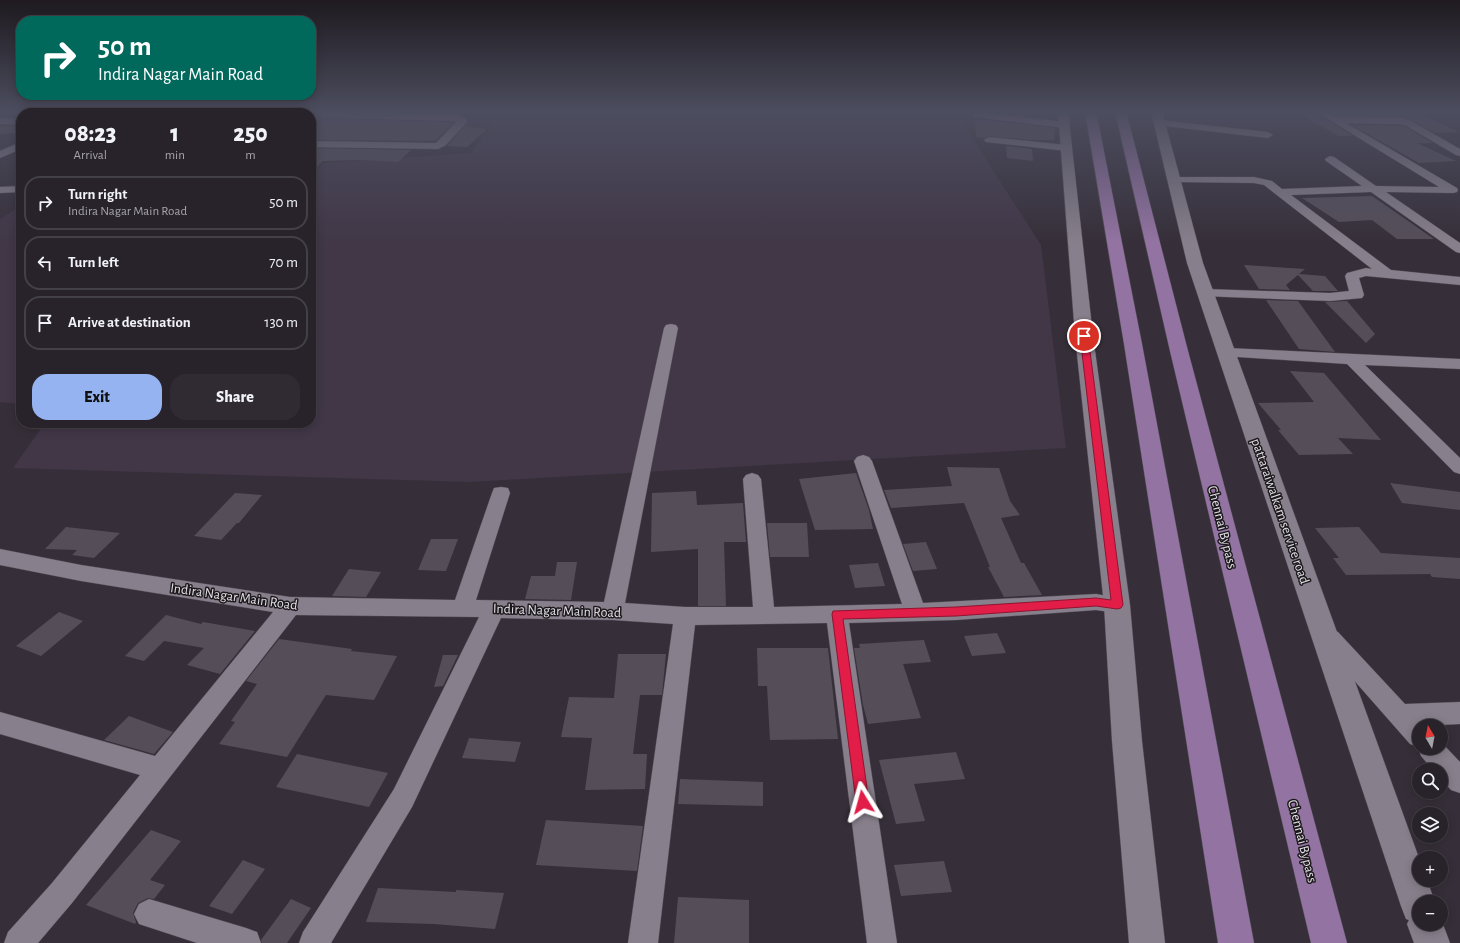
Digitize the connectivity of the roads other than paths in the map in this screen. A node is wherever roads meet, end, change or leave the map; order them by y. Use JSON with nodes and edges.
{"nodes":[{"id":1,"x":1067,"y":155,"type":"edge"},
{"id":2,"x":1098,"y":155,"type":"edge"},
{"id":3,"x":1131,"y":155,"type":"edge"},
{"id":4,"x":1168,"y":155,"type":"edge"},
{"id":5,"x":1393,"y":155,"type":"edge"},
{"id":6,"x":1330,"y":159,"type":"dead end"},
{"id":7,"x":1174,"y":179,"type":"junction"},
{"id":8,"x":16,"y":189,"type":"edge"},
{"id":9,"x":1375,"y":189,"type":"junction"},
{"id":10,"x":0,"y":190,"type":"edge"},
{"id":11,"x":1280,"y":192,"type":"junction"},
{"id":12,"x":1456,"y":192,"type":"edge"},
{"id":13,"x":1460,"y":249,"type":"edge"},
{"id":14,"x":1387,"y":274,"type":"junction"},
{"id":15,"x":1460,"y":281,"type":"edge"},
{"id":16,"x":1206,"y":293,"type":"junction"},
{"id":17,"x":670,"y":328,"type":"dead end"},
{"id":18,"x":1226,"y":353,"type":"junction"},
{"id":19,"x":1351,"y":360,"type":"junction"},
{"id":20,"x":1460,"y":364,"type":"edge"},
{"id":21,"x":863,"y":462,"type":"dead end"},
{"id":22,"x":1460,"y":468,"type":"edge"},
{"id":23,"x":752,"y":479,"type":"dead end"},
{"id":24,"x":501,"y":493,"type":"dead end"},
{"id":25,"x":0,"y":557,"type":"edge"},
{"id":26,"x":1117,"y":605,"type":"junction"},
{"id":27,"x":290,"y":606,"type":"junction"},
{"id":28,"x":463,"y":608,"type":"junction"},
{"id":29,"x":494,"y":609,"type":"junction"},
{"id":30,"x":613,"y":612,"type":"junction"},
{"id":31,"x":915,"y":612,"type":"junction"},
{"id":32,"x":837,"y":614,"type":"junction"},
{"id":33,"x":685,"y":616,"type":"junction"},
{"id":34,"x":764,"y":616,"type":"junction"},
{"id":35,"x":1323,"y":630,"type":"junction"},
{"id":36,"x":1460,"y":714,"type":"edge"},
{"id":37,"x":1400,"y":715,"type":"junction"},
{"id":38,"x":0,"y":723,"type":"edge"},
{"id":39,"x":1412,"y":728,"type":"edge"},
{"id":40,"x":1436,"y":755,"type":"edge"},
{"id":41,"x":159,"y":770,"type":"junction"},
{"id":42,"x":1460,"y":782,"type":"edge"},
{"id":43,"x":1415,"y":895,"type":"edge"},
{"id":44,"x":149,"y":914,"type":"dead end"},
{"id":45,"x":1428,"y":931,"type":"edge"},
{"id":46,"x":19,"y":943,"type":"edge"},
{"id":47,"x":246,"y":943,"type":"edge"},
{"id":48,"x":314,"y":943,"type":"edge"},
{"id":49,"x":644,"y":943,"type":"edge"},
{"id":50,"x":882,"y":943,"type":"edge"},
{"id":51,"x":1147,"y":943,"type":"edge"},
{"id":52,"x":1236,"y":943,"type":"edge"},
{"id":53,"x":1329,"y":943,"type":"edge"},
{"id":54,"x":1432,"y":943,"type":"edge"}],
"edges":[{"from":1,"to":26,"type":"street"},
{"from":2,"to":52,"type":"highway"},
{"from":3,"to":53,"type":"highway","name":"Chennai Bypass"},
{"from":4,"to":7,"type":"street","name":"pattaraiwalkam service road"},
{"from":5,"to":12,"type":"street"},
{"from":6,"to":9,"type":"street"},
{"from":7,"to":11,"type":"street"},
{"from":7,"to":16,"type":"street","name":"pattaraiwalkam service road"},
{"from":8,"to":10,"type":"street"},
{"from":9,"to":11,"type":"street"},
{"from":9,"to":12,"type":"street"},
{"from":9,"to":13,"type":"street"},
{"from":11,"to":14,"type":"street"},
{"from":14,"to":15,"type":"street"},
{"from":14,"to":16,"type":"street"},
{"from":16,"to":18,"type":"street","name":"pattaraiwalkam service road"},
{"from":17,"to":30,"type":"street"},
{"from":18,"to":19,"type":"street"},
{"from":18,"to":35,"type":"street","name":"pattaraiwalkam service road"},
{"from":19,"to":20,"type":"street"},
{"from":19,"to":22,"type":"street"},
{"from":21,"to":31,"type":"street"},
{"from":23,"to":34,"type":"street"},
{"from":24,"to":28,"type":"street"},
{"from":25,"to":27,"type":"street","name":"Indira Nagar Main Road"},
{"from":26,"to":31,"type":"street","name":"Indira Nagar Main Road"},
{"from":26,"to":51,"type":"street"},
{"from":27,"to":28,"type":"street","name":"Indira Nagar Main Road"},
{"from":27,"to":41,"type":"street"},
{"from":28,"to":29,"type":"street","name":"Indira Nagar Main Road"},
{"from":29,"to":30,"type":"street","name":"Indira Nagar Main Road"},
{"from":29,"to":48,"type":"street"},
{"from":30,"to":33,"type":"street","name":"Indira Nagar Main Road"},
{"from":31,"to":32,"type":"street","name":"Indira Nagar Main Road"},
{"from":32,"to":34,"type":"street","name":"Indira Nagar Main Road"},
{"from":32,"to":50,"type":"street"},
{"from":33,"to":34,"type":"street","name":"Indira Nagar Main Road"},
{"from":33,"to":49,"type":"street"},
{"from":35,"to":37,"type":"street"},
{"from":35,"to":43,"type":"street","name":"pattaraiwalkam service road"},
{"from":36,"to":37,"type":"street"},
{"from":37,"to":39,"type":"street"},
{"from":38,"to":41,"type":"street"},
{"from":40,"to":42,"type":"street"},
{"from":41,"to":46,"type":"street"},
{"from":44,"to":47,"type":"street"},
{"from":45,"to":54,"type":"street"}]}
